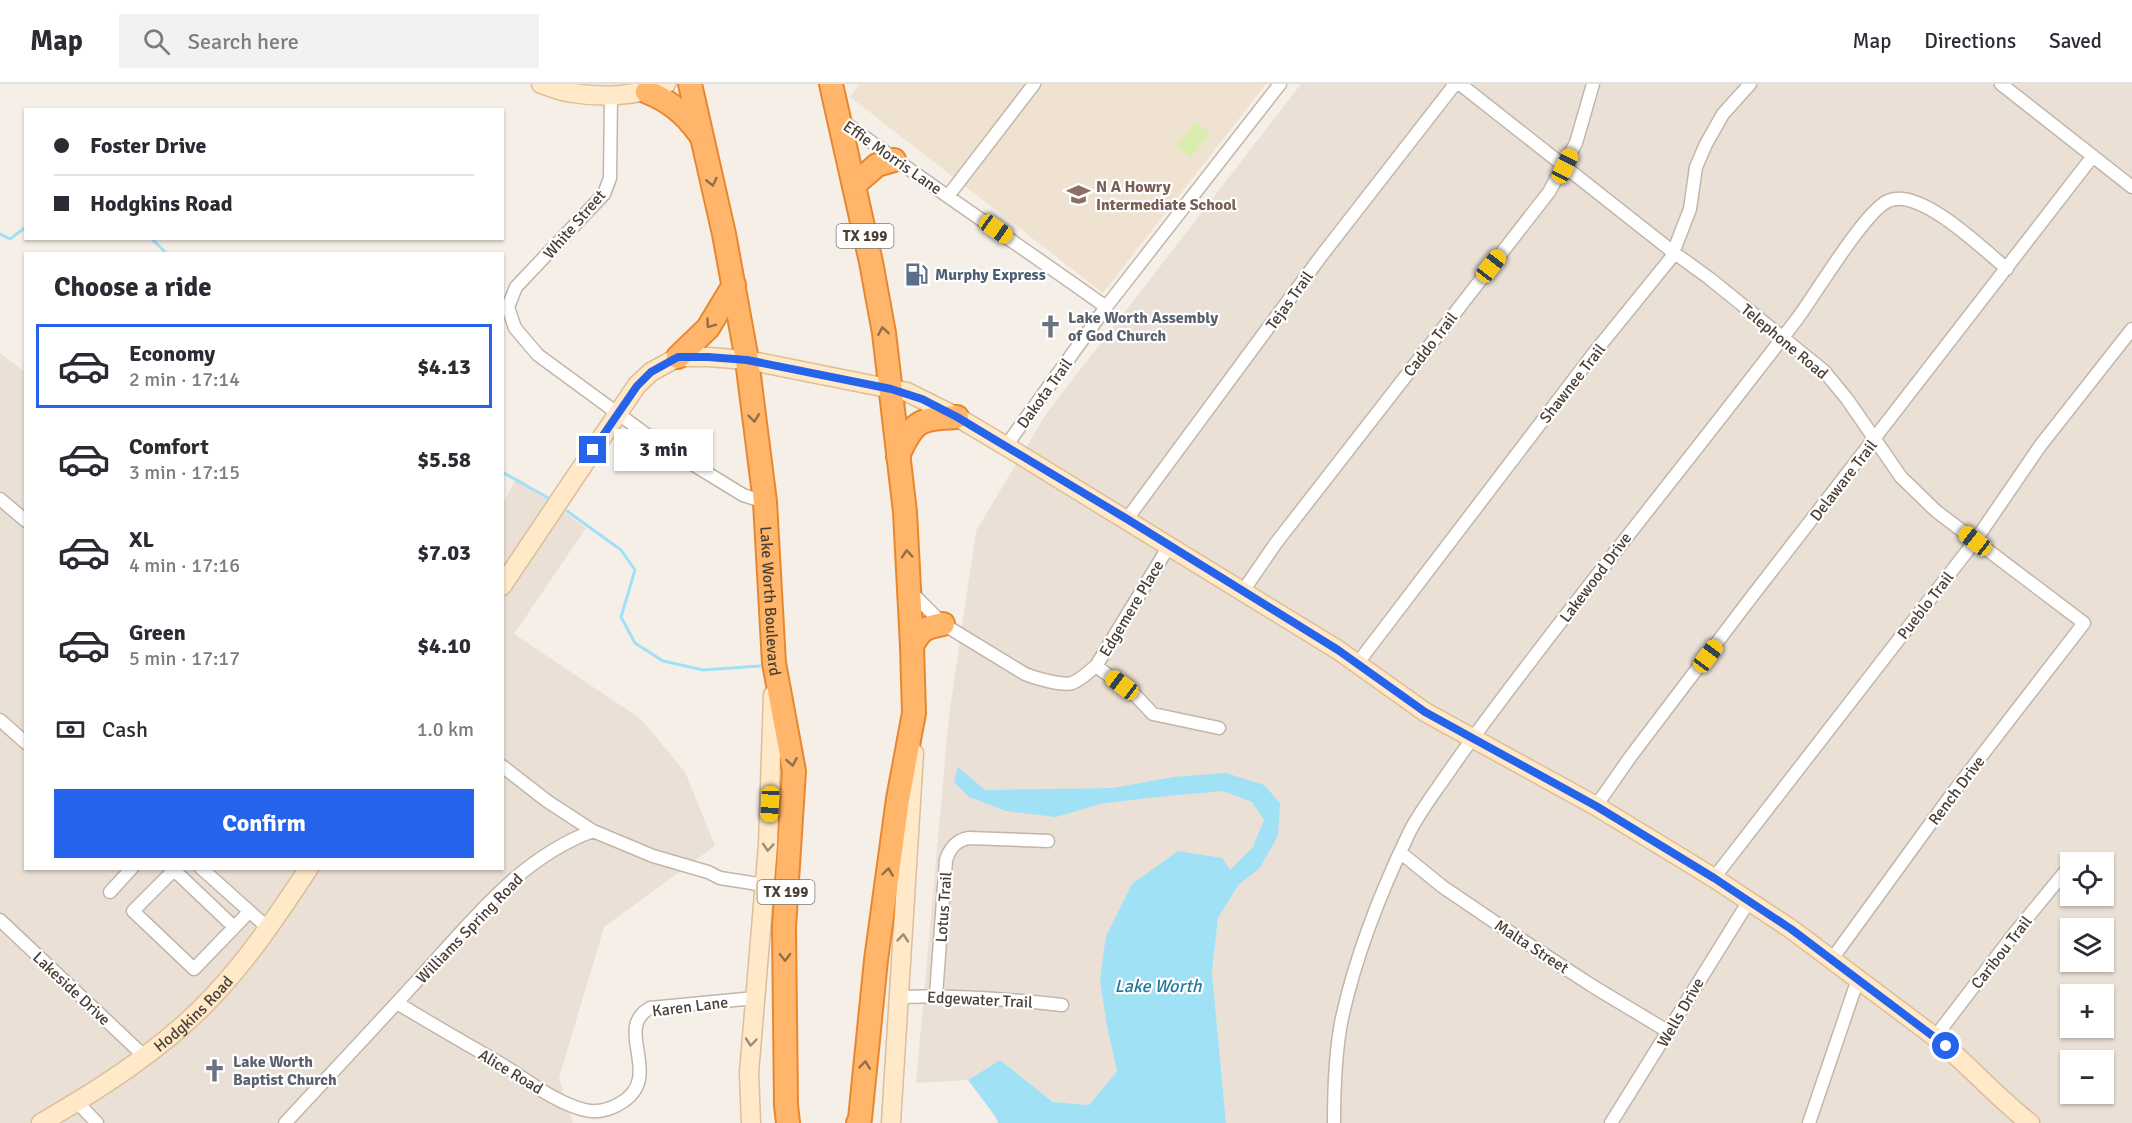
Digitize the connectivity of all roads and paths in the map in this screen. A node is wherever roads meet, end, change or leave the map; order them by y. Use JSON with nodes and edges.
{"nodes":[{"id":1,"x":541,"y":84,"type":"edge"},
{"id":2,"x":690,"y":84,"type":"edge"},
{"id":3,"x":831,"y":84,"type":"edge"},
{"id":4,"x":1034,"y":84,"type":"edge"},
{"id":5,"x":1280,"y":84,"type":"edge"},
{"id":6,"x":1455,"y":84,"type":"edge"},
{"id":7,"x":1460,"y":84,"type":"edge"},
{"id":8,"x":1593,"y":84,"type":"edge"},
{"id":9,"x":1750,"y":84,"type":"edge"},
{"id":10,"x":2001,"y":84,"type":"edge"},
{"id":11,"x":657,"y":88,"type":"edge"},
{"id":12,"x":611,"y":95,"type":"junction"},
{"id":13,"x":838,"y":118,"type":"junction"},
{"id":14,"x":702,"y":139,"type":"junction"},
{"id":15,"x":2093,"y":156,"type":"junction"},
{"id":16,"x":894,"y":160,"type":"junction"},
{"id":17,"x":1565,"y":166,"type":"junction"},
{"id":18,"x":854,"y":185,"type":"junction"},
{"id":19,"x":2132,"y":187,"type":"edge"},
{"id":20,"x":948,"y":196,"type":"junction"},
{"id":21,"x":1673,"y":252,"type":"junction"},
{"id":22,"x":2007,"y":268,"type":"junction"},
{"id":23,"x":734,"y":285,"type":"junction"},
{"id":24,"x":1106,"y":307,"type":"junction"},
{"id":25,"x":2132,"y":329,"type":"edge"},
{"id":26,"x":1782,"y":338,"type":"junction"},
{"id":27,"x":678,"y":357,"type":"junction"},
{"id":28,"x":747,"y":360,"type":"junction"},
{"id":29,"x":891,"y":389,"type":"junction"},
{"id":30,"x":616,"y":414,"type":"junction"},
{"id":31,"x":957,"y":417,"type":"junction"},
{"id":32,"x":1876,"y":438,"type":"junction"},
{"id":33,"x":1006,"y":446,"type":"junction"},
{"id":34,"x":898,"y":456,"type":"junction"},
{"id":35,"x":0,"y":499,"type":"edge"},
{"id":36,"x":765,"y":502,"type":"junction"},
{"id":37,"x":24,"y":518,"type":"edge"},
{"id":38,"x":1127,"y":519,"type":"junction"},
{"id":39,"x":1975,"y":541,"type":"junction"},
{"id":40,"x":1169,"y":546,"type":"junction"},
{"id":41,"x":504,"y":583,"type":"edge"},
{"id":42,"x":910,"y":591,"type":"junction"},
{"id":43,"x":1243,"y":591,"type":"junction"},
{"id":44,"x":2084,"y":623,"type":"joint"},
{"id":45,"x":943,"y":624,"type":"junction"},
{"id":46,"x":912,"y":646,"type":"junction"},
{"id":47,"x":774,"y":663,"type":"junction"},
{"id":48,"x":1357,"y":664,"type":"junction"},
{"id":49,"x":1096,"y":666,"type":"junction"},
{"id":50,"x":914,"y":713,"type":"junction"},
{"id":51,"x":0,"y":720,"type":"edge"},
{"id":52,"x":1219,"y":728,"type":"dead end"},
{"id":53,"x":1472,"y":738,"type":"junction"},
{"id":54,"x":24,"y":741,"type":"edge"},
{"id":55,"x":504,"y":768,"type":"edge"},
{"id":56,"x":1596,"y":806,"type":"junction"},
{"id":57,"x":593,"y":831,"type":"junction"},
{"id":58,"x":1048,"y":841,"type":"dead end"},
{"id":59,"x":1401,"y":853,"type":"junction"},
{"id":60,"x":130,"y":870,"type":"edge"},
{"id":61,"x":203,"y":870,"type":"edge"},
{"id":62,"x":308,"y":870,"type":"edge"},
{"id":63,"x":1714,"y":878,"type":"junction"},
{"id":64,"x":2060,"y":878,"type":"edge"},
{"id":65,"x":765,"y":885,"type":"junction"},
{"id":66,"x":110,"y":892,"type":"dead end"},
{"id":67,"x":1749,"y":901,"type":"junction"},
{"id":68,"x":249,"y":912,"type":"junction"},
{"id":69,"x":0,"y":920,"type":"edge"},
{"id":70,"x":234,"y":927,"type":"junction"},
{"id":71,"x":268,"y":928,"type":"junction"},
{"id":72,"x":1832,"y":959,"type":"junction"},
{"id":73,"x":1858,"y":979,"type":"junction"},
{"id":74,"x":936,"y":995,"type":"junction"},
{"id":75,"x":898,"y":997,"type":"junction"},
{"id":76,"x":755,"y":998,"type":"junction"},
{"id":77,"x":397,"y":1003,"type":"junction"},
{"id":78,"x":1062,"y":1005,"type":"dead end"},
{"id":79,"x":1669,"y":1032,"type":"junction"},
{"id":80,"x":1935,"y":1037,"type":"junction"},
{"id":81,"x":144,"y":1056,"type":"junction"},
{"id":82,"x":629,"y":1097,"type":"joint"},
{"id":83,"x":77,"y":1102,"type":"junction"},
{"id":84,"x":41,"y":1123,"type":"edge"},
{"id":85,"x":97,"y":1123,"type":"edge"},
{"id":86,"x":286,"y":1123,"type":"edge"},
{"id":87,"x":751,"y":1123,"type":"edge"},
{"id":88,"x":788,"y":1123,"type":"edge"},
{"id":89,"x":858,"y":1123,"type":"edge"},
{"id":90,"x":891,"y":1123,"type":"edge"},
{"id":91,"x":1334,"y":1123,"type":"edge"},
{"id":92,"x":1611,"y":1123,"type":"edge"},
{"id":93,"x":1809,"y":1123,"type":"edge"},
{"id":94,"x":2030,"y":1123,"type":"edge"}],
"edges":[{"from":1,"to":12,"type":"street"},
{"from":2,"to":14,"type":"highway","name":"Lake Worth Boulevard","number":"TX 199"},
{"from":3,"to":13,"type":"highway","number":"TX 199"},
{"from":4,"to":20,"type":"street","name":"Effie Morris Lane"},
{"from":5,"to":24,"type":"street","name":"Dakota Trail"},
{"from":6,"to":38,"type":"street","name":"Tejas Trail"},
{"from":7,"to":17,"type":"street","name":"Telephone Road"},
{"from":8,"to":17,"type":"street","name":"Caddo Trail"},
{"from":9,"to":21,"type":"street","name":"Shawnee Trail"},
{"from":10,"to":15,"type":"street"},
{"from":11,"to":12,"type":"street"},
{"from":11,"to":14,"type":"highway"},
{"from":12,"to":30,"type":"street","name":"White Street"},
{"from":13,"to":16,"type":"street","name":"Effie Morris Lane"},
{"from":13,"to":18,"type":"highway","number":"TX 199"},
{"from":14,"to":23,"type":"highway","name":"Lake Worth Boulevard","number":"TX 199","one_way":true},
{"from":15,"to":19,"type":"street"},
{"from":15,"to":22,"type":"street","name":"Delaware Trail"},
{"from":16,"to":18,"type":"highway"},
{"from":16,"to":20,"type":"street","name":"Effie Morris Lane"},
{"from":17,"to":21,"type":"street","name":"Telephone Road"},
{"from":17,"to":43,"type":"street","name":"Caddo Trail"},
{"from":29,"to":18,"type":"highway","number":"TX 199","one_way":true},
{"from":20,"to":24,"type":"street","name":"Effie Morris Lane"},
{"from":21,"to":26,"type":"street","name":"Telephone Road"},
{"from":21,"to":48,"type":"street","name":"Shawnee Trail"},
{"from":22,"to":26,"type":"street","name":"Lakewood Drive"},
{"from":22,"to":32,"type":"street","name":"Delaware Trail"},
{"from":23,"to":27,"type":"highway","one_way":true},
{"from":23,"to":28,"type":"highway","name":"Lake Worth Boulevard","number":"TX 199"},
{"from":24,"to":33,"type":"street","name":"Dakota Trail"},
{"from":25,"to":39,"type":"street","name":"Pueblo Trail"},
{"from":26,"to":32,"type":"street","name":"Telephone Road"},
{"from":26,"to":53,"type":"street","name":"Lakewood Drive"},
{"from":27,"to":28,"type":"street"},
{"from":27,"to":30,"type":"street"},
{"from":28,"to":29,"type":"street"},
{"from":28,"to":36,"type":"highway","name":"Lake Worth Boulevard","number":"TX 199","one_way":true},
{"from":29,"to":31,"type":"street"},
{"from":29,"to":34,"type":"highway","number":"TX 199"},
{"from":30,"to":36,"type":"street"},
{"from":30,"to":41,"type":"street"},
{"from":31,"to":33,"type":"street"},
{"from":31,"to":34,"type":"highway"},
{"from":32,"to":39,"type":"street","name":"Telephone Road"},
{"from":32,"to":56,"type":"street","name":"Delaware Trail"},
{"from":33,"to":38,"type":"street"},
{"from":42,"to":34,"type":"highway","number":"TX 199","one_way":true},
{"from":35,"to":37,"type":"street"},
{"from":36,"to":47,"type":"highway","name":"Lake Worth Boulevard","number":"TX 199"},
{"from":38,"to":40,"type":"street"},
{"from":39,"to":44,"type":"street","name":"Telephone Road"},
{"from":39,"to":63,"type":"street","name":"Pueblo Trail"},
{"from":40,"to":43,"type":"street"},
{"from":40,"to":49,"type":"street","name":"Edgemere Place"},
{"from":42,"to":45,"type":"street","name":"Edgemere Place"},
{"from":42,"to":46,"type":"highway","number":"TX 199"},
{"from":43,"to":48,"type":"street"},
{"from":44,"to":72,"type":"street","name":"Rench Drive"},
{"from":45,"to":46,"type":"highway"},
{"from":45,"to":49,"type":"street","name":"Edgemere Place"},
{"from":46,"to":50,"type":"highway","number":"TX 199"},
{"from":47,"to":65,"type":"street","name":"Lake Worth Boulevard","number":"TX 199","one_way":true},
{"from":47,"to":88,"type":"highway","number":"TX 199","one_way":true},
{"from":48,"to":53,"type":"street"},
{"from":49,"to":52,"type":"street"},
{"from":75,"to":50,"type":"street","number":"TX 199","one_way":true},
{"from":89,"to":50,"type":"highway","number":"TX 199","one_way":true},
{"from":51,"to":54,"type":"street"},
{"from":53,"to":56,"type":"street"},
{"from":53,"to":59,"type":"street","name":"Lakewood Drive"},
{"from":55,"to":57,"type":"street"},
{"from":56,"to":63,"type":"street"},
{"from":57,"to":65,"type":"street"},
{"from":57,"to":77,"type":"street","name":"Williams Spring Road"},
{"from":58,"to":74,"type":"street","name":"Lotus Trail"},
{"from":59,"to":79,"type":"street","name":"Malta Street"},
{"from":59,"to":91,"type":"street","name":"Lakewood Drive"},
{"from":60,"to":66,"type":"street"},
{"from":61,"to":68,"type":"street"},
{"from":62,"to":71,"type":"street","name":"Hodgkins Road"},
{"from":63,"to":67,"type":"street"},
{"from":64,"to":80,"type":"street","name":"Caribou Trail"},
{"from":65,"to":76,"type":"street","name":"Lake Worth Boulevard","number":"TX 199"},
{"from":67,"to":72,"type":"street"},
{"from":67,"to":79,"type":"street","name":"Wells Drive"},
{"from":68,"to":70,"type":"street"},
{"from":68,"to":71,"type":"street"},
{"from":69,"to":81,"type":"street","name":"Lakeside Drive"},
{"from":70,"to":70,"type":"street"},
{"from":71,"to":81,"type":"street","name":"Hodgkins Road"},
{"from":72,"to":73,"type":"street"},
{"from":73,"to":80,"type":"street"},
{"from":73,"to":93,"type":"street"},
{"from":74,"to":75,"type":"street","name":"Edgewater Trail"},
{"from":74,"to":78,"type":"street","name":"Edgewater Trail"},
{"from":75,"to":90,"type":"street","number":"TX 199"},
{"from":76,"to":82,"type":"street","name":"Karen Lane"},
{"from":76,"to":87,"type":"street","name":"Lake Worth Boulevard","number":"TX 199","one_way":true},
{"from":77,"to":82,"type":"street","name":"Alice Road"},
{"from":77,"to":86,"type":"street","name":"Williams Spring Road"},
{"from":79,"to":92,"type":"street","name":"Wells Drive"},
{"from":80,"to":94,"type":"street"},
{"from":81,"to":83,"type":"street","name":"Hodgkins Road"},
{"from":83,"to":84,"type":"street","name":"Hodgkins Road"},
{"from":83,"to":85,"type":"street"}]}
